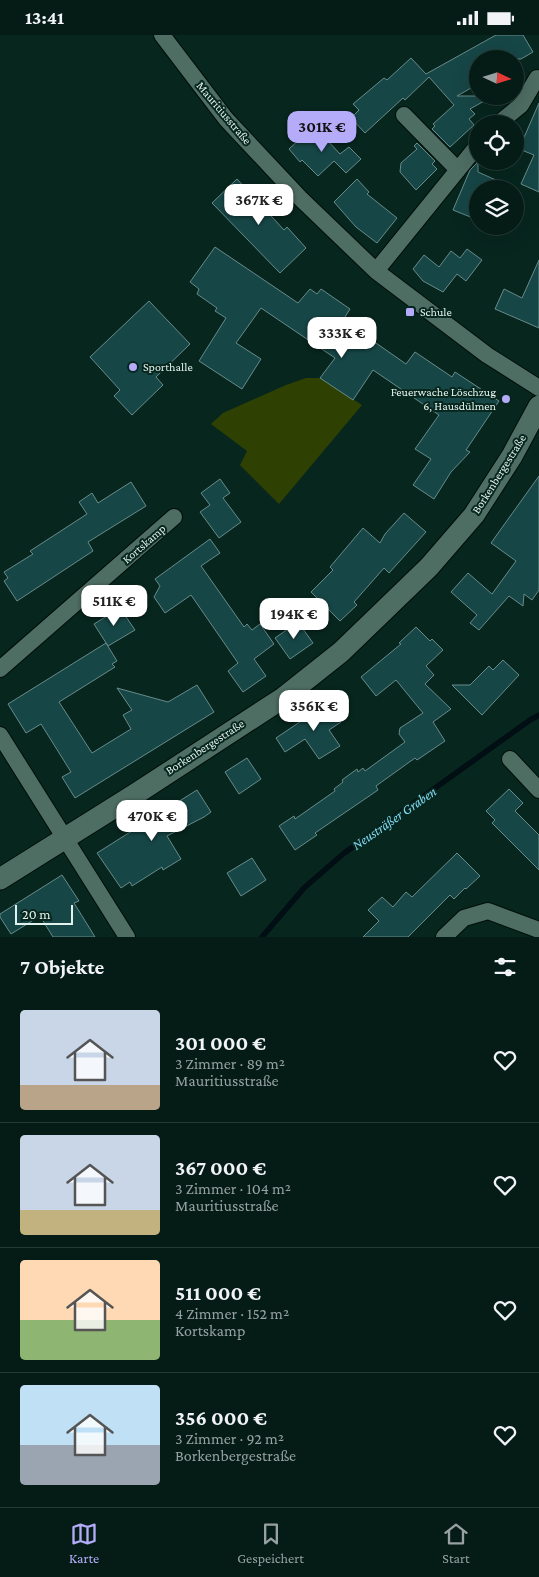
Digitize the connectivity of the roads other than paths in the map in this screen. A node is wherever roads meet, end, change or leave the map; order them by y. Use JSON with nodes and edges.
{"nodes":[{"id":1,"x":162,"y":35,"type":"edge"},
{"id":2,"x":537,"y":78,"type":"dead end"},
{"id":3,"x":404,"y":115,"type":"dead end"},
{"id":4,"x":509,"y":115,"type":"edge"},
{"id":5,"x":469,"y":156,"type":"edge"},
{"id":6,"x":458,"y":170,"type":"junction"},
{"id":7,"x":376,"y":271,"type":"junction"},
{"id":8,"x":539,"y":388,"type":"edge"},
{"id":9,"x":539,"y":406,"type":"edge"},
{"id":10,"x":174,"y":517,"type":"dead end"},
{"id":11,"x":0,"y":669,"type":"edge"},
{"id":12,"x":0,"y":735,"type":"edge"},
{"id":13,"x":510,"y":759,"type":"dead end"},
{"id":14,"x":539,"y":790,"type":"edge"},
{"id":15,"x":65,"y":837,"type":"junction"},
{"id":16,"x":0,"y":879,"type":"edge"},
{"id":17,"x":539,"y":931,"type":"edge"},
{"id":18,"x":127,"y":937,"type":"edge"},
{"id":19,"x":444,"y":937,"type":"edge"}],
"edges":[{"from":1,"to":7,"type":"street","name":"Mauritiusstraße"},
{"from":2,"to":4,"type":"street"},
{"from":3,"to":6,"type":"street"},
{"from":5,"to":6,"type":"street"},
{"from":6,"to":7,"type":"street"},
{"from":7,"to":8,"type":"street","name":"Mauritiusstraße"},
{"from":9,"to":15,"type":"street","name":"Borkenbergestraße"},
{"from":10,"to":11,"type":"street","name":"Kortskamp"},
{"from":12,"to":15,"type":"street"},
{"from":13,"to":14,"type":"street"},
{"from":15,"to":16,"type":"street","name":"Borkenbergestraße"},
{"from":15,"to":18,"type":"street"},
{"from":17,"to":19,"type":"street"}]}
